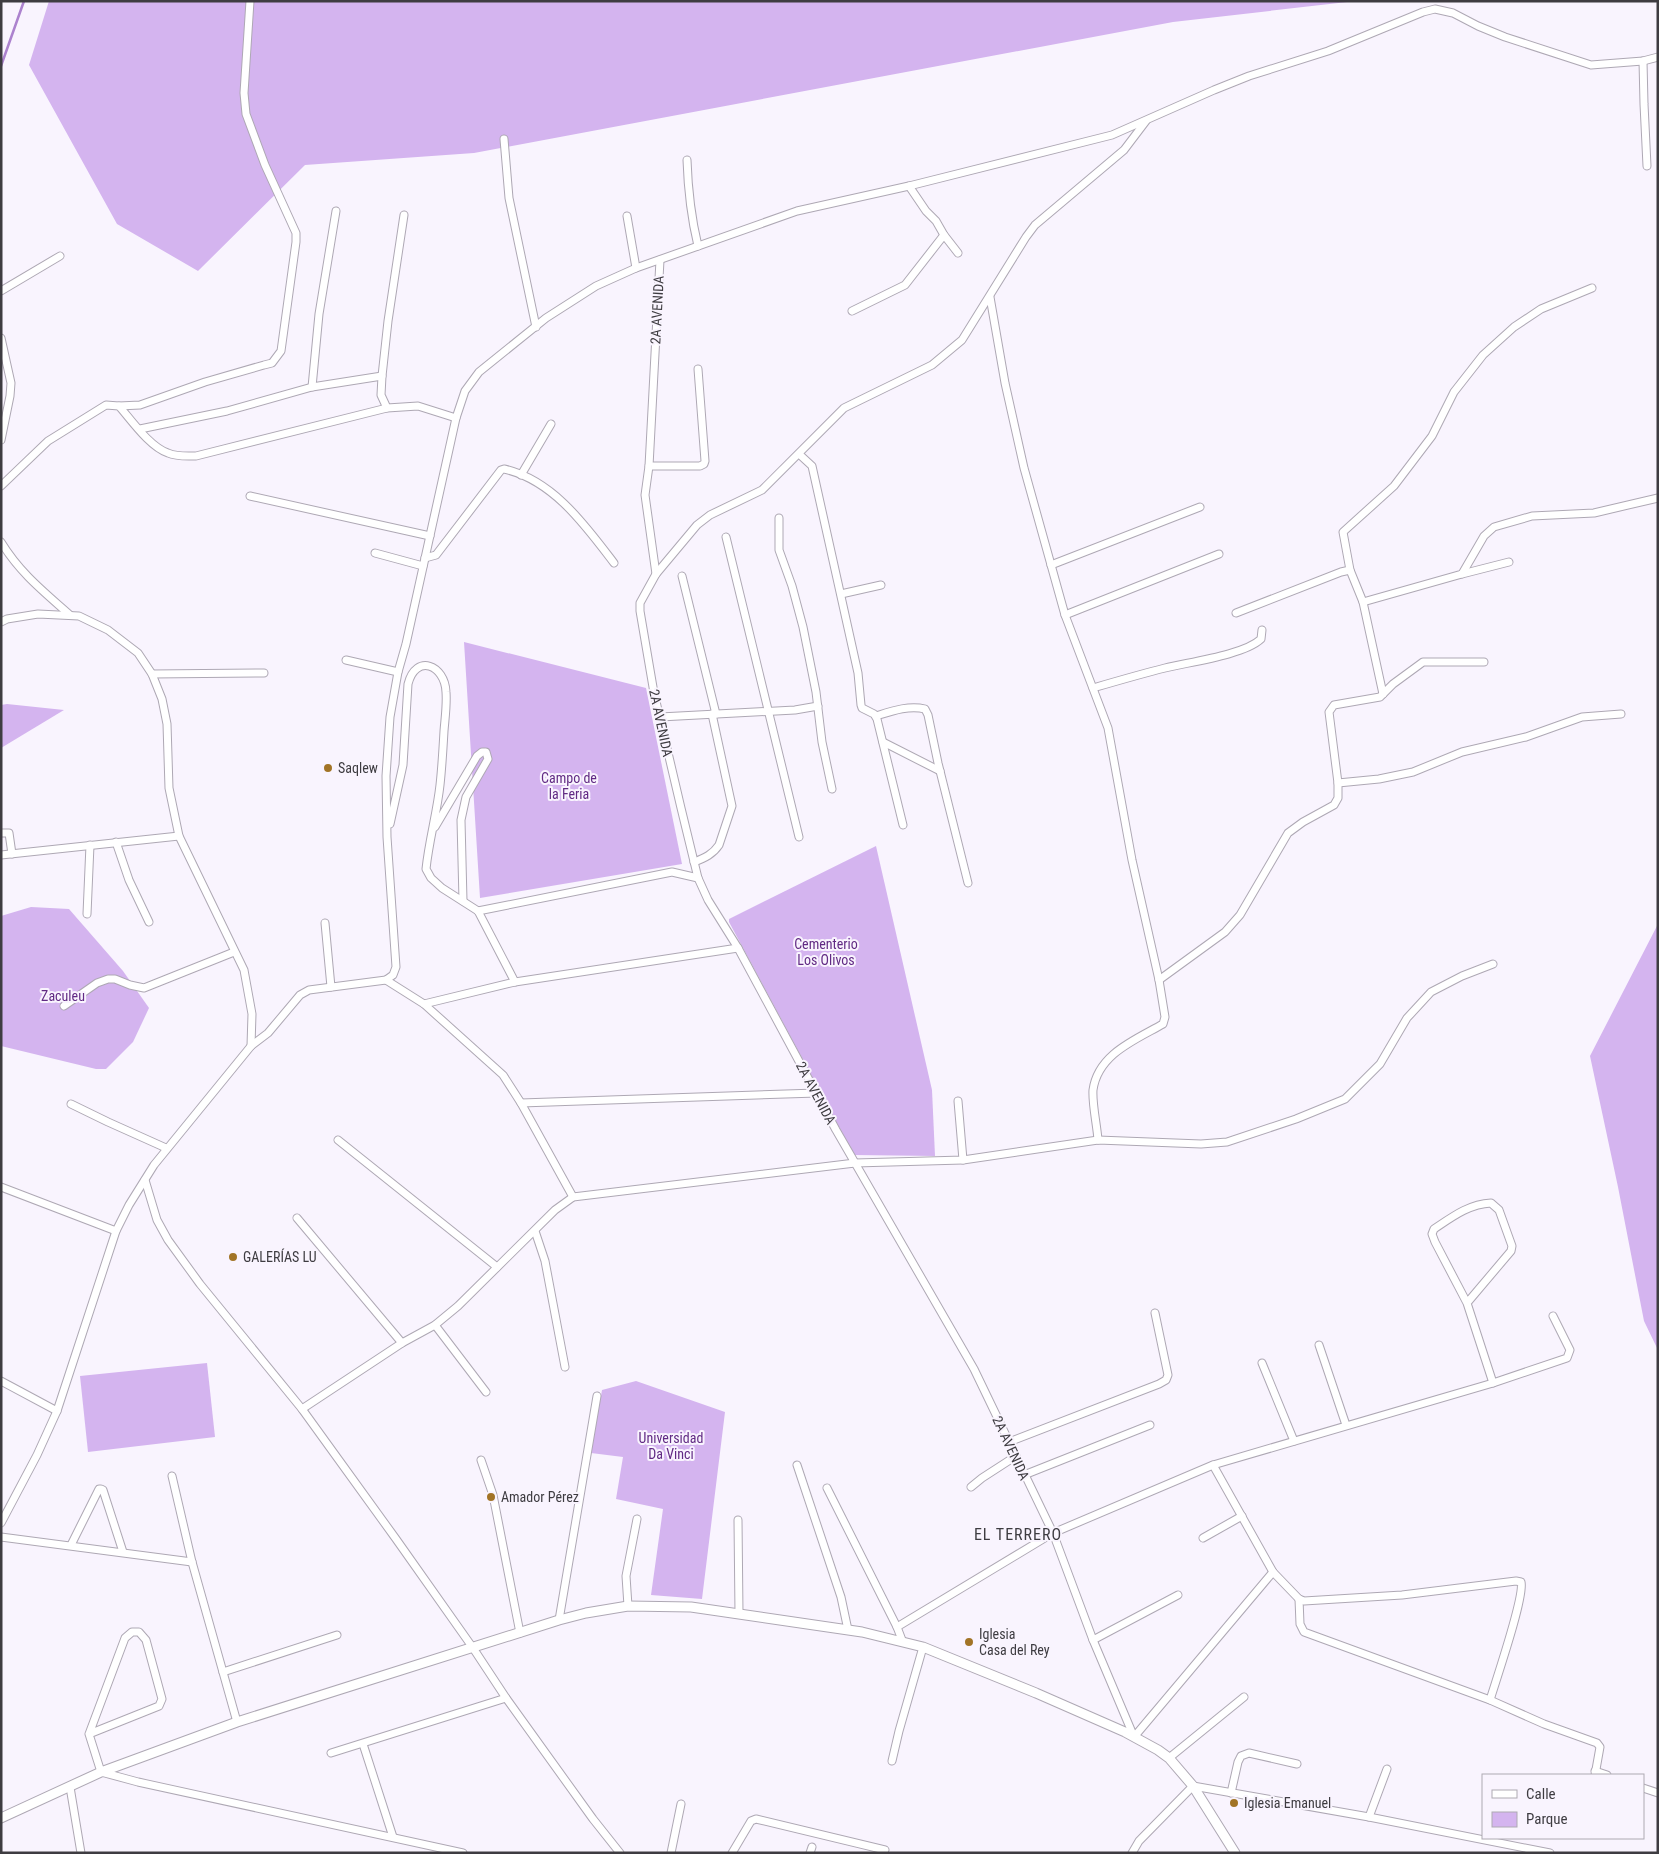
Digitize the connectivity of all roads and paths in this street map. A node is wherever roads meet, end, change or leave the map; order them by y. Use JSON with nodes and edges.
{"nodes":[{"id":1,"x":250,"y":1,"type":"edge"},
{"id":2,"x":1658,"y":57,"type":"edge"},
{"id":3,"x":1643,"y":61,"type":"junction"},
{"id":4,"x":1146,"y":121,"type":"junction"},
{"id":5,"x":504,"y":139,"type":"dead end"},
{"id":6,"x":687,"y":160,"type":"dead end"},
{"id":7,"x":1647,"y":166,"type":"dead end"},
{"id":8,"x":909,"y":186,"type":"junction"},
{"id":9,"x":336,"y":211,"type":"dead end"},
{"id":10,"x":404,"y":214,"type":"dead end"},
{"id":11,"x":627,"y":216,"type":"dead end"},
{"id":12,"x":944,"y":236,"type":"junction"},
{"id":13,"x":698,"y":246,"type":"junction"},
{"id":14,"x":958,"y":253,"type":"dead end"},
{"id":15,"x":60,"y":256,"type":"dead end"},
{"id":16,"x":660,"y":260,"type":"junction"},
{"id":17,"x":636,"y":268,"type":"junction"},
{"id":18,"x":1592,"y":288,"type":"dead end"},
{"id":19,"x":1,"y":291,"type":"edge"},
{"id":20,"x":990,"y":297,"type":"junction"},
{"id":21,"x":852,"y":311,"type":"dead end"},
{"id":22,"x":536,"y":327,"type":"junction"},
{"id":23,"x":1,"y":338,"type":"edge"},
{"id":24,"x":698,"y":369,"type":"dead end"},
{"id":25,"x":382,"y":376,"type":"junction"},
{"id":26,"x":312,"y":387,"type":"junction"},
{"id":27,"x":119,"y":406,"type":"junction"},
{"id":28,"x":387,"y":408,"type":"junction"},
{"id":29,"x":456,"y":418,"type":"junction"},
{"id":30,"x":552,"y":424,"type":"dead end"},
{"id":31,"x":140,"y":429,"type":"junction"},
{"id":32,"x":1,"y":440,"type":"edge"},
{"id":33,"x":799,"y":454,"type":"junction"},
{"id":34,"x":649,"y":466,"type":"junction"},
{"id":35,"x":521,"y":475,"type":"junction"},
{"id":36,"x":1,"y":486,"type":"edge"},
{"id":37,"x":250,"y":496,"type":"dead end"},
{"id":38,"x":1658,"y":498,"type":"edge"},
{"id":39,"x":1200,"y":507,"type":"dead end"},
{"id":40,"x":779,"y":518,"type":"dead end"},
{"id":41,"x":430,"y":536,"type":"junction"},
{"id":42,"x":726,"y":537,"type":"dead end"},
{"id":43,"x":1,"y":542,"type":"edge"},
{"id":44,"x":375,"y":553,"type":"dead end"},
{"id":45,"x":1219,"y":554,"type":"dead end"},
{"id":46,"x":424,"y":562,"type":"junction"},
{"id":47,"x":1509,"y":562,"type":"dead end"},
{"id":48,"x":614,"y":563,"type":"dead end"},
{"id":49,"x":1051,"y":565,"type":"junction"},
{"id":50,"x":1350,"y":570,"type":"junction"},
{"id":51,"x":656,"y":574,"type":"junction"},
{"id":52,"x":1462,"y":574,"type":"junction"},
{"id":53,"x":682,"y":576,"type":"dead end"},
{"id":54,"x":881,"y":585,"type":"dead end"},
{"id":55,"x":841,"y":594,"type":"junction"},
{"id":56,"x":1363,"y":602,"type":"junction"},
{"id":57,"x":1236,"y":613,"type":"dead end"},
{"id":58,"x":70,"y":615,"type":"junction"},
{"id":59,"x":1065,"y":615,"type":"junction"},
{"id":60,"x":1,"y":622,"type":"edge"},
{"id":61,"x":1262,"y":630,"type":"dead end"},
{"id":62,"x":346,"y":660,"type":"dead end"},
{"id":63,"x":1484,"y":662,"type":"dead end"},
{"id":64,"x":398,"y":672,"type":"junction"},
{"id":65,"x":264,"y":673,"type":"dead end"},
{"id":66,"x":152,"y":674,"type":"junction"},
{"id":67,"x":1093,"y":688,"type":"junction"},
{"id":68,"x":1383,"y":694,"type":"junction"},
{"id":69,"x":818,"y":706,"type":"junction"},
{"id":70,"x":768,"y":711,"type":"junction"},
{"id":71,"x":714,"y":714,"type":"junction"},
{"id":72,"x":1621,"y":714,"type":"dead end"},
{"id":73,"x":876,"y":716,"type":"junction"},
{"id":74,"x":660,"y":717,"type":"junction"},
{"id":75,"x":883,"y":742,"type":"junction"},
{"id":76,"x":940,"y":771,"type":"junction"},
{"id":77,"x":1338,"y":783,"type":"junction"},
{"id":78,"x":832,"y":788,"type":"dead end"},
{"id":79,"x":904,"y":825,"type":"dead end"},
{"id":80,"x":1,"y":832,"type":"edge"},
{"id":81,"x":432,"y":832,"type":"junction"},
{"id":82,"x":179,"y":836,"type":"junction"},
{"id":83,"x":387,"y":837,"type":"junction"},
{"id":84,"x":799,"y":837,"type":"dead end"},
{"id":85,"x":116,"y":842,"type":"junction"},
{"id":86,"x":90,"y":844,"type":"junction"},
{"id":87,"x":12,"y":854,"type":"junction"},
{"id":88,"x":1,"y":855,"type":"edge"},
{"id":89,"x":694,"y":862,"type":"junction"},
{"id":90,"x":698,"y":878,"type":"junction"},
{"id":91,"x":968,"y":883,"type":"dead end"},
{"id":92,"x":463,"y":901,"type":"junction"},
{"id":93,"x":478,"y":911,"type":"junction"},
{"id":94,"x":87,"y":914,"type":"dead end"},
{"id":95,"x":149,"y":922,"type":"dead end"},
{"id":96,"x":325,"y":923,"type":"dead end"},
{"id":97,"x":738,"y":948,"type":"junction"},
{"id":98,"x":234,"y":952,"type":"junction"},
{"id":99,"x":1494,"y":964,"type":"dead end"},
{"id":100,"x":386,"y":980,"type":"junction"},
{"id":101,"x":1159,"y":980,"type":"junction"},
{"id":102,"x":515,"y":982,"type":"junction"},
{"id":103,"x":331,"y":987,"type":"junction"},
{"id":104,"x":424,"y":1004,"type":"junction"},
{"id":105,"x":64,"y":1006,"type":"dead end"},
{"id":106,"x":252,"y":1046,"type":"junction"},
{"id":107,"x":817,"y":1093,"type":"junction"},
{"id":108,"x":958,"y":1101,"type":"dead end"},
{"id":109,"x":521,"y":1103,"type":"junction"},
{"id":110,"x":71,"y":1104,"type":"dead end"},
{"id":111,"x":338,"y":1140,"type":"dead end"},
{"id":112,"x":1098,"y":1140,"type":"junction"},
{"id":113,"x":166,"y":1148,"type":"junction"},
{"id":114,"x":963,"y":1160,"type":"junction"},
{"id":115,"x":855,"y":1163,"type":"junction"},
{"id":116,"x":145,"y":1180,"type":"junction"},
{"id":117,"x":1,"y":1187,"type":"edge"},
{"id":118,"x":573,"y":1198,"type":"junction"},
{"id":119,"x":297,"y":1218,"type":"dead end"},
{"id":120,"x":116,"y":1231,"type":"junction"},
{"id":121,"x":535,"y":1231,"type":"junction"},
{"id":122,"x":497,"y":1267,"type":"junction"},
{"id":123,"x":1467,"y":1303,"type":"junction"},
{"id":124,"x":1155,"y":1313,"type":"dead end"},
{"id":125,"x":1553,"y":1316,"type":"dead end"},
{"id":126,"x":435,"y":1325,"type":"junction"},
{"id":127,"x":402,"y":1343,"type":"junction"},
{"id":128,"x":1319,"y":1345,"type":"dead end"},
{"id":129,"x":1262,"y":1363,"type":"dead end"},
{"id":130,"x":565,"y":1367,"type":"dead end"},
{"id":131,"x":1,"y":1382,"type":"edge"},
{"id":132,"x":1493,"y":1383,"type":"junction"},
{"id":133,"x":486,"y":1392,"type":"dead end"},
{"id":134,"x":597,"y":1396,"type":"dead end"},
{"id":135,"x":302,"y":1409,"type":"junction"},
{"id":136,"x":57,"y":1411,"type":"junction"},
{"id":137,"x":1346,"y":1424,"type":"junction"},
{"id":138,"x":1150,"y":1425,"type":"dead end"},
{"id":139,"x":1294,"y":1441,"type":"junction"},
{"id":140,"x":1009,"y":1442,"type":"junction"},
{"id":141,"x":1016,"y":1456,"type":"junction"},
{"id":142,"x":481,"y":1460,"type":"dead end"},
{"id":143,"x":797,"y":1465,"type":"dead end"},
{"id":144,"x":1213,"y":1465,"type":"junction"},
{"id":145,"x":1024,"y":1475,"type":"junction"},
{"id":146,"x":172,"y":1476,"type":"dead end"},
{"id":147,"x":827,"y":1488,"type":"dead end"},
{"id":148,"x":971,"y":1488,"type":"dead end"},
{"id":149,"x":1242,"y":1516,"type":"junction"},
{"id":150,"x":637,"y":1519,"type":"dead end"},
{"id":151,"x":738,"y":1520,"type":"dead end"},
{"id":152,"x":1,"y":1523,"type":"edge"},
{"id":153,"x":1053,"y":1533,"type":"junction"},
{"id":154,"x":1,"y":1537,"type":"edge"},
{"id":155,"x":1204,"y":1538,"type":"dead end"},
{"id":156,"x":71,"y":1545,"type":"junction"},
{"id":157,"x":124,"y":1552,"type":"junction"},
{"id":158,"x":192,"y":1562,"type":"junction"},
{"id":159,"x":1273,"y":1572,"type":"junction"},
{"id":160,"x":1178,"y":1594,"type":"dead end"},
{"id":161,"x":1299,"y":1599,"type":"junction"},
{"id":162,"x":628,"y":1606,"type":"junction"},
{"id":163,"x":739,"y":1613,"type":"junction"},
{"id":164,"x":559,"y":1620,"type":"junction"},
{"id":165,"x":897,"y":1627,"type":"junction"},
{"id":166,"x":848,"y":1630,"type":"junction"},
{"id":167,"x":520,"y":1633,"type":"junction"},
{"id":168,"x":337,"y":1635,"type":"dead end"},
{"id":169,"x":902,"y":1640,"type":"junction"},
{"id":170,"x":1093,"y":1640,"type":"junction"},
{"id":171,"x":923,"y":1647,"type":"junction"},
{"id":172,"x":473,"y":1648,"type":"junction"},
{"id":173,"x":223,"y":1672,"type":"junction"},
{"id":174,"x":1244,"y":1697,"type":"dead end"},
{"id":175,"x":506,"y":1698,"type":"junction"},
{"id":176,"x":1490,"y":1700,"type":"junction"},
{"id":177,"x":237,"y":1722,"type":"junction"},
{"id":178,"x":88,"y":1734,"type":"junction"},
{"id":179,"x":1134,"y":1737,"type":"junction"},
{"id":180,"x":363,"y":1744,"type":"junction"},
{"id":181,"x":331,"y":1753,"type":"dead end"},
{"id":182,"x":1169,"y":1758,"type":"junction"},
{"id":183,"x":892,"y":1761,"type":"dead end"},
{"id":184,"x":1297,"y":1764,"type":"dead end"},
{"id":185,"x":1387,"y":1769,"type":"dead end"},
{"id":186,"x":101,"y":1772,"type":"junction"},
{"id":187,"x":1595,"y":1773,"type":"edge"},
{"id":188,"x":1193,"y":1786,"type":"junction"},
{"id":189,"x":70,"y":1787,"type":"junction"},
{"id":190,"x":1644,"y":1788,"type":"edge"},
{"id":191,"x":1231,"y":1792,"type":"junction"},
{"id":192,"x":1658,"y":1793,"type":"edge"},
{"id":193,"x":681,"y":1804,"type":"dead end"},
{"id":194,"x":1369,"y":1817,"type":"junction"},
{"id":195,"x":1,"y":1818,"type":"edge"},
{"id":196,"x":393,"y":1837,"type":"junction"},
{"id":197,"x":885,"y":1850,"type":"dead end"},
{"id":198,"x":81,"y":1853,"type":"edge"},
{"id":199,"x":463,"y":1853,"type":"edge"},
{"id":200,"x":620,"y":1853,"type":"edge"},
{"id":201,"x":671,"y":1853,"type":"edge"},
{"id":202,"x":732,"y":1853,"type":"edge"},
{"id":203,"x":1132,"y":1853,"type":"edge"},
{"id":204,"x":1235,"y":1853,"type":"edge"},
{"id":205,"x":1550,"y":1853,"type":"edge"}],
"edges":[{"from":1,"to":27,"type":"street"},
{"from":2,"to":3,"type":"street"},
{"from":3,"to":4,"type":"street"},
{"from":3,"to":7,"type":"street"},
{"from":4,"to":8,"type":"street"},
{"from":4,"to":20,"type":"street"},
{"from":5,"to":22,"type":"street"},
{"from":6,"to":13,"type":"street"},
{"from":8,"to":12,"type":"street"},
{"from":8,"to":13,"type":"street"},
{"from":9,"to":26,"type":"street"},
{"from":10,"to":25,"type":"street"},
{"from":11,"to":17,"type":"street"},
{"from":12,"to":14,"type":"street"},
{"from":12,"to":21,"type":"street"},
{"from":13,"to":16,"type":"street"},
{"from":15,"to":19,"type":"street"},
{"from":16,"to":17,"type":"street"},
{"from":16,"to":34,"type":"street","name":"2A AVENIDA"},
{"from":17,"to":22,"type":"street"},
{"from":18,"to":50,"type":"street"},
{"from":20,"to":33,"type":"street"},
{"from":20,"to":49,"type":"street"},
{"from":22,"to":29,"type":"street"},
{"from":23,"to":32,"type":"street"},
{"from":24,"to":34,"type":"street"},
{"from":25,"to":26,"type":"street"},
{"from":25,"to":28,"type":"street"},
{"from":26,"to":31,"type":"street"},
{"from":27,"to":31,"type":"street"},
{"from":27,"to":36,"type":"street"},
{"from":28,"to":29,"type":"street"},
{"from":28,"to":31,"type":"street"},
{"from":29,"to":41,"type":"street"},
{"from":30,"to":35,"type":"street"},
{"from":33,"to":51,"type":"street"},
{"from":33,"to":55,"type":"street"},
{"from":34,"to":51,"type":"street","name":"2A AVENIDA"},
{"from":35,"to":46,"type":"street"},
{"from":35,"to":48,"type":"street"},
{"from":37,"to":41,"type":"street"},
{"from":38,"to":52,"type":"street"},
{"from":39,"to":49,"type":"street"},
{"from":40,"to":69,"type":"street"},
{"from":41,"to":46,"type":"street"},
{"from":42,"to":70,"type":"street"},
{"from":43,"to":58,"type":"street"},
{"from":44,"to":46,"type":"street"},
{"from":45,"to":59,"type":"street"},
{"from":46,"to":64,"type":"street"},
{"from":47,"to":52,"type":"street"},
{"from":49,"to":59,"type":"street"},
{"from":50,"to":56,"type":"street"},
{"from":50,"to":57,"type":"street"},
{"from":51,"to":74,"type":"street","name":"2A AVENIDA"},
{"from":52,"to":56,"type":"street"},
{"from":53,"to":71,"type":"street"},
{"from":54,"to":55,"type":"street"},
{"from":55,"to":73,"type":"street"},
{"from":56,"to":68,"type":"street"},
{"from":58,"to":60,"type":"street"},
{"from":58,"to":66,"type":"street"},
{"from":59,"to":67,"type":"street"},
{"from":61,"to":67,"type":"street"},
{"from":62,"to":64,"type":"street"},
{"from":63,"to":68,"type":"street"},
{"from":64,"to":83,"type":"street"},
{"from":65,"to":66,"type":"street"},
{"from":66,"to":82,"type":"street"},
{"from":67,"to":101,"type":"street"},
{"from":68,"to":77,"type":"street"},
{"from":69,"to":70,"type":"street"},
{"from":69,"to":78,"type":"street"},
{"from":70,"to":71,"type":"street"},
{"from":70,"to":84,"type":"street"},
{"from":71,"to":74,"type":"street"},
{"from":71,"to":89,"type":"street"},
{"from":72,"to":77,"type":"street"},
{"from":73,"to":75,"type":"street"},
{"from":73,"to":76,"type":"street"},
{"from":74,"to":89,"type":"street","name":"2A AVENIDA"},
{"from":75,"to":76,"type":"street"},
{"from":75,"to":79,"type":"street"},
{"from":76,"to":91,"type":"street"},
{"from":77,"to":101,"type":"street"},
{"from":80,"to":87,"type":"street"},
{"from":81,"to":83,"type":"street"},
{"from":81,"to":92,"type":"street"},
{"from":81,"to":92,"type":"street"},
{"from":82,"to":85,"type":"street"},
{"from":82,"to":98,"type":"street"},
{"from":83,"to":100,"type":"street"},
{"from":85,"to":86,"type":"street"},
{"from":85,"to":95,"type":"street"},
{"from":86,"to":87,"type":"street"},
{"from":86,"to":94,"type":"street"},
{"from":87,"to":88,"type":"street"},
{"from":89,"to":90,"type":"street","name":"2A AVENIDA"},
{"from":90,"to":93,"type":"street"},
{"from":90,"to":97,"type":"street","name":"2A AVENIDA"},
{"from":92,"to":93,"type":"street"},
{"from":93,"to":102,"type":"street"},
{"from":96,"to":103,"type":"street"},
{"from":97,"to":102,"type":"street"},
{"from":97,"to":107,"type":"street","name":"2A AVENIDA"},
{"from":98,"to":105,"type":"street"},
{"from":98,"to":106,"type":"street"},
{"from":99,"to":112,"type":"street"},
{"from":100,"to":103,"type":"street"},
{"from":100,"to":104,"type":"street"},
{"from":101,"to":112,"type":"street"},
{"from":102,"to":104,"type":"street"},
{"from":103,"to":106,"type":"street"},
{"from":104,"to":109,"type":"street"},
{"from":106,"to":113,"type":"street"},
{"from":107,"to":109,"type":"street"},
{"from":107,"to":115,"type":"street","name":"2A AVENIDA"},
{"from":108,"to":114,"type":"street"},
{"from":109,"to":118,"type":"street"},
{"from":110,"to":113,"type":"street"},
{"from":111,"to":122,"type":"street"},
{"from":112,"to":114,"type":"street"},
{"from":113,"to":116,"type":"street"},
{"from":114,"to":115,"type":"street"},
{"from":115,"to":118,"type":"street"},
{"from":115,"to":140,"type":"street","name":"2A AVENIDA"},
{"from":116,"to":120,"type":"street"},
{"from":116,"to":135,"type":"street"},
{"from":117,"to":120,"type":"street"},
{"from":118,"to":121,"type":"street"},
{"from":119,"to":127,"type":"street"},
{"from":120,"to":136,"type":"street"},
{"from":121,"to":122,"type":"street"},
{"from":121,"to":130,"type":"street"},
{"from":122,"to":126,"type":"street"},
{"from":123,"to":123,"type":"street"},
{"from":123,"to":132,"type":"street"},
{"from":124,"to":140,"type":"street"},
{"from":125,"to":132,"type":"street"},
{"from":126,"to":127,"type":"street"},
{"from":126,"to":133,"type":"street"},
{"from":127,"to":135,"type":"street"},
{"from":128,"to":137,"type":"street"},
{"from":129,"to":139,"type":"street"},
{"from":131,"to":136,"type":"street"},
{"from":132,"to":137,"type":"street"},
{"from":134,"to":164,"type":"street"},
{"from":135,"to":172,"type":"street"},
{"from":136,"to":152,"type":"street"},
{"from":137,"to":139,"type":"street"},
{"from":138,"to":145,"type":"street"},
{"from":139,"to":144,"type":"street"},
{"from":140,"to":141,"type":"street","name":"2A AVENIDA"},
{"from":141,"to":145,"type":"street","name":"2A AVENIDA"},
{"from":141,"to":148,"type":"street"},
{"from":142,"to":167,"type":"street"},
{"from":143,"to":166,"type":"street"},
{"from":144,"to":149,"type":"street"},
{"from":144,"to":153,"type":"street"},
{"from":145,"to":153,"type":"street","name":"2A AVENIDA"},
{"from":146,"to":158,"type":"street"},
{"from":147,"to":165,"type":"street"},
{"from":149,"to":155,"type":"street"},
{"from":149,"to":159,"type":"street"},
{"from":150,"to":162,"type":"street"},
{"from":151,"to":163,"type":"street"},
{"from":153,"to":165,"type":"street"},
{"from":153,"to":170,"type":"street","name":"2A AVENIDA"},
{"from":154,"to":156,"type":"street"},
{"from":156,"to":157,"type":"street"},
{"from":156,"to":157,"type":"street"},
{"from":157,"to":158,"type":"street"},
{"from":158,"to":173,"type":"street"},
{"from":159,"to":161,"type":"street"},
{"from":159,"to":179,"type":"street"},
{"from":160,"to":170,"type":"street"},
{"from":161,"to":176,"type":"street"},
{"from":161,"to":176,"type":"street"},
{"from":162,"to":163,"type":"street"},
{"from":162,"to":164,"type":"street"},
{"from":163,"to":166,"type":"street"},
{"from":164,"to":167,"type":"street"},
{"from":165,"to":169,"type":"street"},
{"from":166,"to":169,"type":"street"},
{"from":167,"to":172,"type":"street"},
{"from":168,"to":173,"type":"street"},
{"from":169,"to":171,"type":"street"},
{"from":170,"to":179,"type":"street","name":"2A AVENIDA"},
{"from":171,"to":179,"type":"street"},
{"from":171,"to":183,"type":"street"},
{"from":172,"to":175,"type":"street"},
{"from":172,"to":177,"type":"street"},
{"from":173,"to":177,"type":"street"},
{"from":174,"to":182,"type":"street"},
{"from":175,"to":180,"type":"street"},
{"from":175,"to":200,"type":"street"},
{"from":176,"to":187,"type":"street"},
{"from":177,"to":186,"type":"street"},
{"from":178,"to":178,"type":"street"},
{"from":178,"to":186,"type":"street"},
{"from":179,"to":182,"type":"street"},
{"from":180,"to":181,"type":"street"},
{"from":180,"to":196,"type":"street"},
{"from":182,"to":188,"type":"street"},
{"from":184,"to":191,"type":"street"},
{"from":185,"to":194,"type":"street"},
{"from":186,"to":189,"type":"street"},
{"from":186,"to":196,"type":"street"},
{"from":188,"to":191,"type":"street"},
{"from":188,"to":203,"type":"street"},
{"from":188,"to":204,"type":"street"},
{"from":189,"to":195,"type":"street"},
{"from":189,"to":198,"type":"street"},
{"from":190,"to":192,"type":"street"},
{"from":191,"to":194,"type":"street"},
{"from":193,"to":201,"type":"street"},
{"from":194,"to":205,"type":"street"},
{"from":196,"to":199,"type":"street"},
{"from":197,"to":202,"type":"street"}]}
